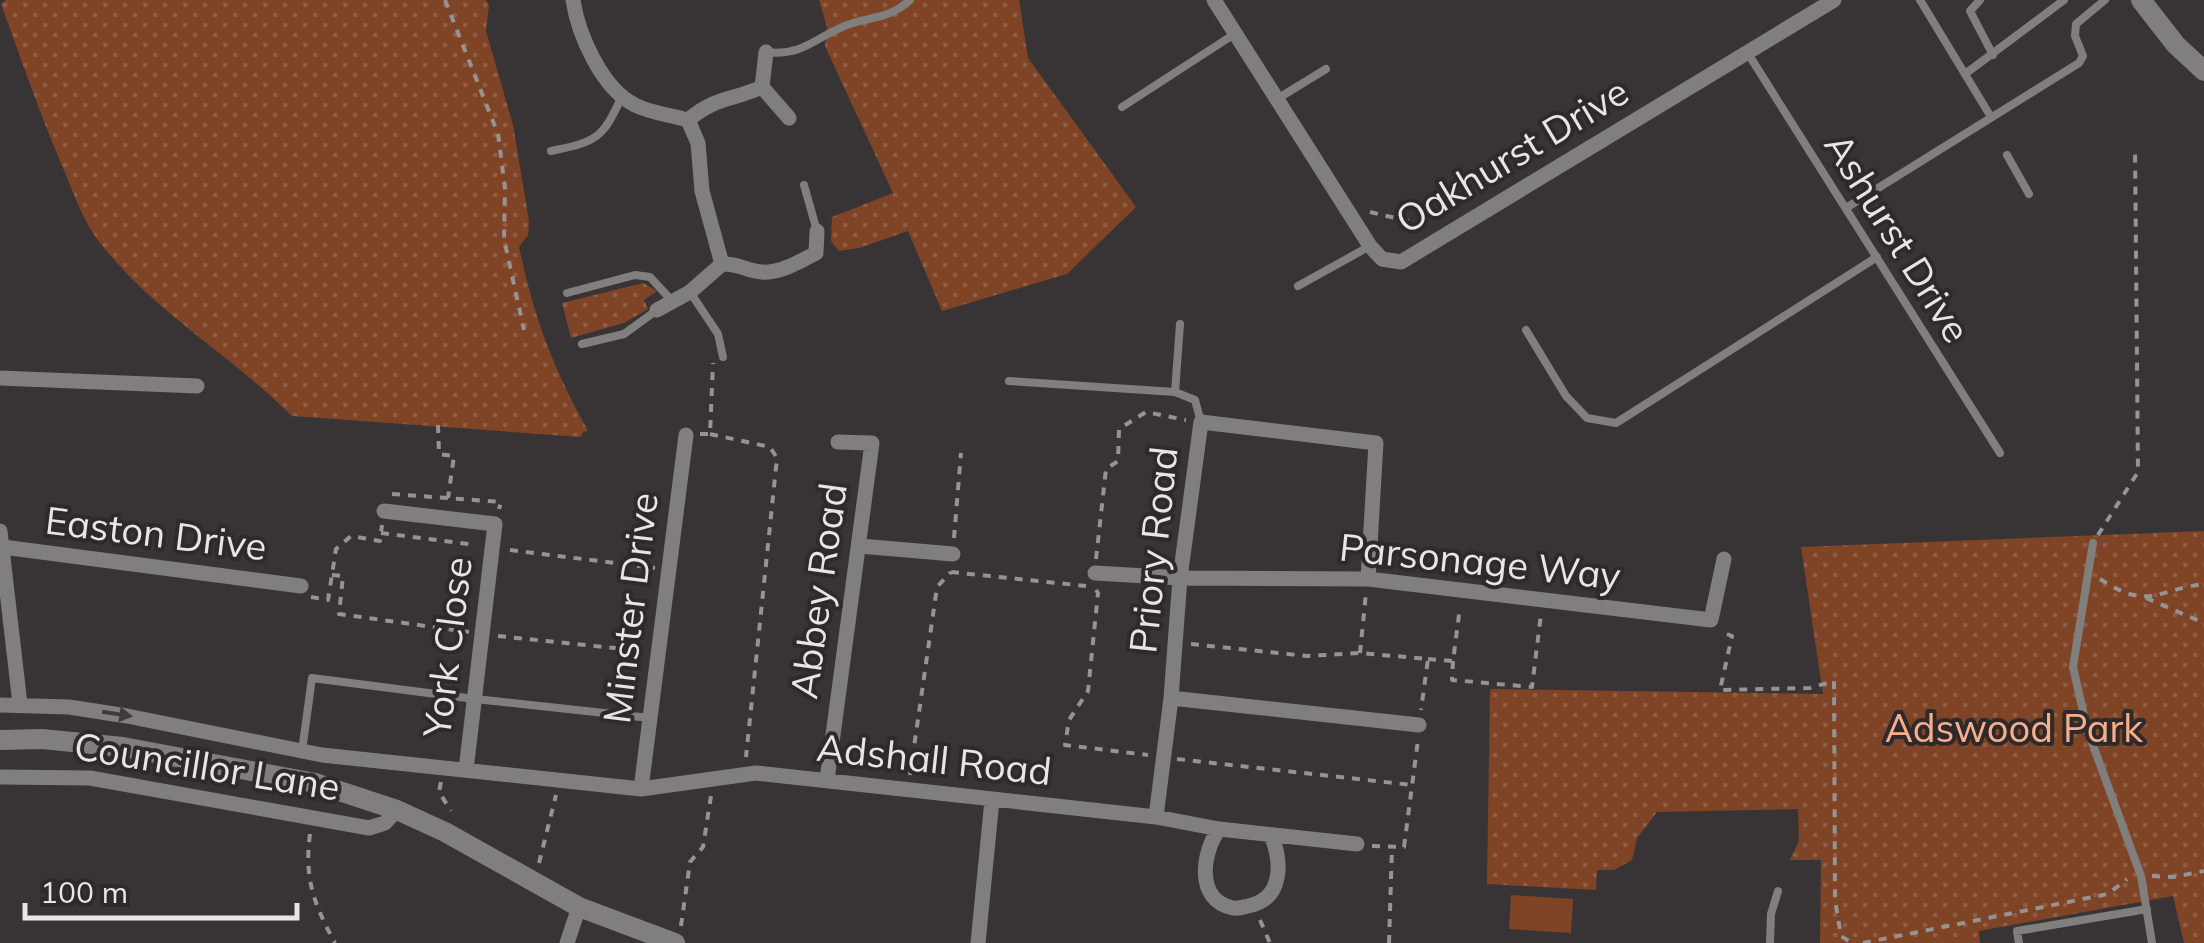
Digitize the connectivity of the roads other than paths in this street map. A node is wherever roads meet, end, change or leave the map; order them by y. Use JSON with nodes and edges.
{"nodes":[{"id":1,"x":573,"y":0,"type":"edge"},
{"id":2,"x":910,"y":0,"type":"edge"},
{"id":3,"x":1214,"y":0,"type":"edge"},
{"id":4,"x":1834,"y":0,"type":"edge"},
{"id":5,"x":1920,"y":0,"type":"edge"},
{"id":6,"x":1980,"y":0,"type":"edge"},
{"id":7,"x":2064,"y":0,"type":"edge"},
{"id":8,"x":2084,"y":0,"type":"edge"},
{"id":9,"x":2105,"y":0,"type":"edge"},
{"id":10,"x":2140,"y":0,"type":"edge"},
{"id":11,"x":2092,"y":9,"type":"junction"},
{"id":12,"x":1236,"y":34,"type":"junction"},
{"id":13,"x":766,"y":52,"type":"joint"},
{"id":14,"x":1747,"y":52,"type":"junction"},
{"id":15,"x":1993,"y":55,"type":"junction"},
{"id":16,"x":1326,"y":70,"type":"dead end"},
{"id":17,"x":2204,"y":70,"type":"edge"},
{"id":18,"x":1965,"y":74,"type":"junction"},
{"id":19,"x":762,"y":88,"type":"junction"},
{"id":20,"x":622,"y":96,"type":"junction"},
{"id":21,"x":1277,"y":99,"type":"junction"},
{"id":22,"x":1122,"y":106,"type":"dead end"},
{"id":23,"x":1991,"y":117,"type":"junction"},
{"id":24,"x":790,"y":118,"type":"dead end"},
{"id":25,"x":688,"y":120,"type":"junction"},
{"id":26,"x":551,"y":151,"type":"dead end"},
{"id":27,"x":2007,"y":155,"type":"dead end"},
{"id":28,"x":804,"y":185,"type":"dead end"},
{"id":29,"x":2029,"y":194,"type":"dead end"},
{"id":30,"x":1846,"y":208,"type":"junction"},
{"id":31,"x":818,"y":231,"type":"joint"},
{"id":32,"x":1370,"y":246,"type":"junction"},
{"id":33,"x":1877,"y":257,"type":"junction"},
{"id":34,"x":722,"y":264,"type":"junction"},
{"id":35,"x":1298,"y":286,"type":"dead end"},
{"id":36,"x":690,"y":292,"type":"junction"},
{"id":37,"x":567,"y":293,"type":"dead end"},
{"id":38,"x":673,"y":302,"type":"junction"},
{"id":39,"x":657,"y":310,"type":"joint"},
{"id":40,"x":1180,"y":324,"type":"dead end"},
{"id":41,"x":1526,"y":330,"type":"dead end"},
{"id":42,"x":582,"y":344,"type":"dead end"},
{"id":43,"x":724,"y":357,"type":"dead end"},
{"id":44,"x":0,"y":378,"type":"edge"},
{"id":45,"x":1009,"y":381,"type":"dead end"},
{"id":46,"x":197,"y":386,"type":"dead end"},
{"id":47,"x":1174,"y":392,"type":"junction"},
{"id":48,"x":1201,"y":422,"type":"junction"},
{"id":49,"x":686,"y":435,"type":"road end"},
{"id":50,"x":838,"y":442,"type":"dead end"},
{"id":51,"x":2000,"y":453,"type":"dead end"},
{"id":52,"x":384,"y":511,"type":"road end"},
{"id":53,"x":1,"y":539,"type":"edge"},
{"id":54,"x":2093,"y":543,"type":"road end"},
{"id":55,"x":860,"y":546,"type":"junction"},
{"id":56,"x":953,"y":554,"type":"road end"},
{"id":57,"x":1724,"y":560,"type":"dead end"},
{"id":58,"x":1180,"y":578,"type":"junction"},
{"id":59,"x":1368,"y":579,"type":"junction"},
{"id":60,"x":1094,"y":580,"type":"road end"},
{"id":61,"x":301,"y":586,"type":"road end"},
{"id":62,"x":1170,"y":698,"type":"junction"},
{"id":63,"x":475,"y":700,"type":"junction"},
{"id":64,"x":20,"y":704,"type":"junction"},
{"id":65,"x":0,"y":705,"type":"edge"},
{"id":66,"x":650,"y":718,"type":"junction"},
{"id":67,"x":1420,"y":725,"type":"road end"},
{"id":68,"x":0,"y":740,"type":"edge"},
{"id":69,"x":302,"y":751,"type":"junction"},
{"id":70,"x":322,"y":755,"type":"junction"},
{"id":71,"x":466,"y":770,"type":"junction"},
{"id":72,"x":0,"y":777,"type":"edge"},
{"id":73,"x":827,"y":780,"type":"junction"},
{"id":74,"x":315,"y":784,"type":"junction"},
{"id":75,"x":641,"y":789,"type":"junction"},
{"id":76,"x":992,"y":800,"type":"junction"},
{"id":77,"x":397,"y":810,"type":"junction"},
{"id":78,"x":1156,"y":817,"type":"junction"},
{"id":79,"x":1219,"y":830,"type":"junction"},
{"id":80,"x":1272,"y":835,"type":"junction"},
{"id":81,"x":1358,"y":844,"type":"road end"},
{"id":82,"x":1778,"y":891,"type":"dead end"},
{"id":83,"x":579,"y":907,"type":"junction"},
{"id":84,"x":2147,"y":910,"type":"junction"},
{"id":85,"x":678,"y":935,"type":"edge"},
{"id":86,"x":566,"y":943,"type":"edge"},
{"id":87,"x":978,"y":943,"type":"edge"},
{"id":88,"x":1770,"y":943,"type":"edge"},
{"id":89,"x":2019,"y":943,"type":"edge"},
{"id":90,"x":2152,"y":943,"type":"edge"}],
"edges":[{"from":1,"to":20,"type":"street"},
{"from":2,"to":13,"type":"lane"},
{"from":3,"to":12,"type":"street","name":"Oakhurst Drive"},
{"from":4,"to":14,"type":"street","name":"Oakhurst Drive"},
{"from":5,"to":18,"type":"lane"},
{"from":6,"to":15,"type":"lane"},
{"from":7,"to":15,"type":"lane"},
{"from":8,"to":11,"type":"lane"},
{"from":9,"to":11,"type":"lane"},
{"from":10,"to":17,"type":"street"},
{"from":11,"to":23,"type":"lane"},
{"from":12,"to":21,"type":"street","name":"Oakhurst Drive"},
{"from":12,"to":22,"type":"lane"},
{"from":13,"to":19,"type":"street"},
{"from":14,"to":30,"type":"lane","name":"Ashurst Drive"},
{"from":14,"to":32,"type":"street","name":"Oakhurst Drive"},
{"from":15,"to":18,"type":"lane"},
{"from":16,"to":21,"type":"lane"},
{"from":18,"to":23,"type":"lane"},
{"from":19,"to":24,"type":"street"},
{"from":19,"to":25,"type":"street"},
{"from":20,"to":25,"type":"street"},
{"from":20,"to":26,"type":"lane"},
{"from":21,"to":32,"type":"street","name":"Oakhurst Drive"},
{"from":23,"to":30,"type":"lane"},
{"from":25,"to":34,"type":"street"},
{"from":27,"to":29,"type":"lane"},
{"from":28,"to":31,"type":"lane"},
{"from":30,"to":33,"type":"lane","name":"Ashurst Drive"},
{"from":31,"to":34,"type":"street"},
{"from":32,"to":35,"type":"lane"},
{"from":33,"to":41,"type":"lane"},
{"from":33,"to":51,"type":"lane","name":"Ashurst Drive"},
{"from":34,"to":36,"type":"street"},
{"from":36,"to":38,"type":"street"},
{"from":36,"to":43,"type":"lane"},
{"from":37,"to":38,"type":"lane"},
{"from":38,"to":39,"type":"street"},
{"from":39,"to":42,"type":"lane"},
{"from":40,"to":47,"type":"lane"},
{"from":44,"to":46,"type":"street"},
{"from":45,"to":47,"type":"lane"},
{"from":47,"to":48,"type":"lane"},
{"from":48,"to":58,"type":"street","name":"Priory Road"},
{"from":48,"to":59,"type":"street","name":"Priory Road"},
{"from":49,"to":66,"type":"street","name":"Minster Drive"},
{"from":50,"to":55,"type":"street","name":"Abbey Road"},
{"from":52,"to":63,"type":"street","name":"York Close"},
{"from":53,"to":61,"type":"street","name":"Easton Drive"},
{"from":53,"to":64,"type":"street"},
{"from":54,"to":84,"type":"lane"},
{"from":55,"to":56,"type":"street"},
{"from":55,"to":73,"type":"street","name":"Abbey Road"},
{"from":57,"to":59,"type":"street","name":"Parsonage Way"},
{"from":58,"to":59,"type":"street","name":"Parsonage Way"},
{"from":58,"to":60,"type":"street","name":"Parsonage Way"},
{"from":58,"to":62,"type":"street","name":"Priory Road"},
{"from":62,"to":67,"type":"street"},
{"from":62,"to":78,"type":"street","name":"Priory Road"},
{"from":63,"to":66,"type":"lane"},
{"from":63,"to":69,"type":"lane"},
{"from":63,"to":71,"type":"street","name":"York Close"},
{"from":64,"to":65,"type":"street","name":"Councillor Lane"},
{"from":64,"to":69,"type":"street","name":"Councillor Lane","one_way":true},
{"from":66,"to":75,"type":"street","name":"Minster Drive"},
{"from":68,"to":74,"type":"street","name":"Councillor Lane"},
{"from":69,"to":70,"type":"street","name":"Councillor Lane"},
{"from":70,"to":71,"type":"street","name":"Councillor Lane"},
{"from":70,"to":74,"type":"street","name":"Councillor Lane"},
{"from":71,"to":75,"type":"street","name":"Councillor Lane"},
{"from":72,"to":77,"type":"street","name":"Councillor Lane"},
{"from":73,"to":75,"type":"street","name":"Adshall Road"},
{"from":73,"to":76,"type":"street","name":"Adshall Road"},
{"from":74,"to":77,"type":"street","name":"Councillor Lane"},
{"from":76,"to":78,"type":"street","name":"Adshall Road"},
{"from":76,"to":87,"type":"street"},
{"from":77,"to":83,"type":"street","name":"Councillor Lane"},
{"from":78,"to":79,"type":"street","name":"Adshall Road"},
{"from":79,"to":80,"type":"street","name":"Adshall Road"},
{"from":79,"to":80,"type":"street"},
{"from":80,"to":81,"type":"street","name":"Adshall Road"},
{"from":82,"to":88,"type":"lane"},
{"from":83,"to":85,"type":"street","name":"Councillor Lane"},
{"from":83,"to":86,"type":"street"},
{"from":84,"to":89,"type":"lane"},
{"from":84,"to":90,"type":"lane"}]}
